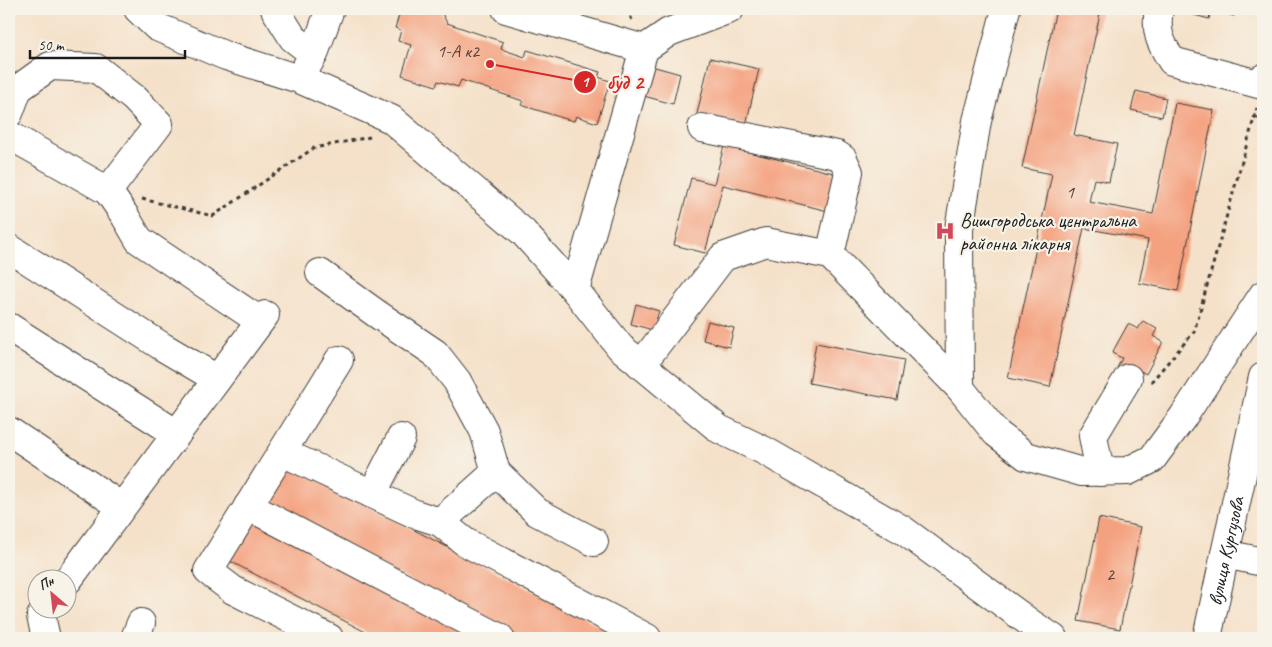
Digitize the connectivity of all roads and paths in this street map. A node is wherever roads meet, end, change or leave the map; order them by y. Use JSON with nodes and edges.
{"nodes":[{"id":1,"x":138,"y":9,"type":"edge"},
{"id":2,"x":275,"y":9,"type":"edge"},
{"id":3,"x":330,"y":9,"type":"edge"},
{"id":4,"x":506,"y":9,"type":"edge"},
{"id":5,"x":730,"y":9,"type":"edge"},
{"id":6,"x":1006,"y":9,"type":"edge"},
{"id":7,"x":1159,"y":9,"type":"edge"},
{"id":8,"x":672,"y":20,"type":"edge"},
{"id":9,"x":644,"y":49,"type":"junction"},
{"id":10,"x":314,"y":54,"type":"junction"},
{"id":11,"x":299,"y":79,"type":"junction"},
{"id":12,"x":1262,"y":81,"type":"edge"},
{"id":13,"x":9,"y":113,"type":"edge"},
{"id":14,"x":1255,"y":117,"type":"junction"},
{"id":15,"x":1263,"y":120,"type":"edge"},
{"id":16,"x":702,"y":128,"type":"dead end"},
{"id":17,"x":405,"y":130,"type":"junction"},
{"id":18,"x":9,"y":135,"type":"edge"},
{"id":19,"x":108,"y":191,"type":"junction"},
{"id":20,"x":9,"y":248,"type":"edge"},
{"id":21,"x":830,"y":256,"type":"junction"},
{"id":22,"x":320,"y":273,"type":"dead end"},
{"id":23,"x":574,"y":290,"type":"junction"},
{"id":24,"x":1263,"y":295,"type":"edge"},
{"id":25,"x":9,"y":327,"type":"edge"},
{"id":26,"x":339,"y":360,"type":"dead end"},
{"id":27,"x":641,"y":364,"type":"junction"},
{"id":28,"x":1263,"y":377,"type":"edge"},
{"id":29,"x":217,"y":379,"type":"junction"},
{"id":30,"x":1139,"y":381,"type":"joint"},
{"id":31,"x":960,"y":388,"type":"junction"},
{"id":32,"x":9,"y":432,"type":"edge"},
{"id":33,"x":177,"y":434,"type":"junction"},
{"id":34,"x":401,"y":438,"type":"dead end"},
{"id":35,"x":282,"y":452,"type":"junction"},
{"id":36,"x":496,"y":472,"type":"junction"},
{"id":37,"x":1100,"y":472,"type":"junction"},
{"id":38,"x":372,"y":494,"type":"junction"},
{"id":39,"x":248,"y":506,"type":"junction"},
{"id":40,"x":122,"y":507,"type":"junction"},
{"id":41,"x":440,"y":522,"type":"junction"},
{"id":42,"x":594,"y":542,"type":"dead end"},
{"id":43,"x":1225,"y":554,"type":"junction"},
{"id":44,"x":1263,"y":562,"type":"edge"},
{"id":45,"x":75,"y":570,"type":"edge"},
{"id":46,"x":42,"y":620,"type":"edge"},
{"id":47,"x":46,"y":638,"type":"edge"},
{"id":48,"x":329,"y":638,"type":"edge"},
{"id":49,"x":500,"y":638,"type":"edge"},
{"id":50,"x":647,"y":638,"type":"edge"},
{"id":51,"x":1053,"y":638,"type":"edge"},
{"id":52,"x":1207,"y":638,"type":"edge"}],
"edges":[{"from":1,"to":11,"type":"street"},
{"from":2,"to":10,"type":"street"},
{"from":3,"to":10,"type":"street"},
{"from":4,"to":9,"type":"street"},
{"from":5,"to":8,"type":"street"},
{"from":6,"to":31,"type":"street"},
{"from":7,"to":12,"type":"street"},
{"from":8,"to":9,"type":"street"},
{"from":9,"to":23,"type":"street"},
{"from":10,"to":11,"type":"street"},
{"from":11,"to":17,"type":"street"},
{"from":12,"to":14,"type":"path"},
{"from":13,"to":19,"type":"street"},
{"from":14,"to":15,"type":"path"},
{"from":14,"to":30,"type":"path"},
{"from":16,"to":21,"type":"street"},
{"from":17,"to":19,"type":"path"},
{"from":17,"to":23,"type":"street"},
{"from":18,"to":19,"type":"street"},
{"from":19,"to":29,"type":"street"},
{"from":20,"to":29,"type":"street"},
{"from":21,"to":27,"type":"street"},
{"from":21,"to":31,"type":"street"},
{"from":22,"to":36,"type":"street"},
{"from":23,"to":27,"type":"street"},
{"from":24,"to":37,"type":"street"},
{"from":25,"to":33,"type":"street"},
{"from":26,"to":35,"type":"street"},
{"from":27,"to":51,"type":"street"},
{"from":28,"to":43,"type":"street","name":"вулиця Кургузова"},
{"from":29,"to":33,"type":"street"},
{"from":30,"to":37,"type":"street"},
{"from":31,"to":37,"type":"street"},
{"from":32,"to":40,"type":"street"},
{"from":33,"to":40,"type":"street"},
{"from":34,"to":38,"type":"street"},
{"from":35,"to":38,"type":"street"},
{"from":35,"to":39,"type":"street"},
{"from":36,"to":41,"type":"street"},
{"from":36,"to":42,"type":"street"},
{"from":38,"to":41,"type":"street"},
{"from":39,"to":48,"type":"street"},
{"from":39,"to":49,"type":"street"},
{"from":40,"to":45,"type":"street"},
{"from":41,"to":50,"type":"street"},
{"from":43,"to":44,"type":"street"},
{"from":43,"to":52,"type":"street","name":"вулиця Кургузова"},
{"from":46,"to":47,"type":"street"}]}
